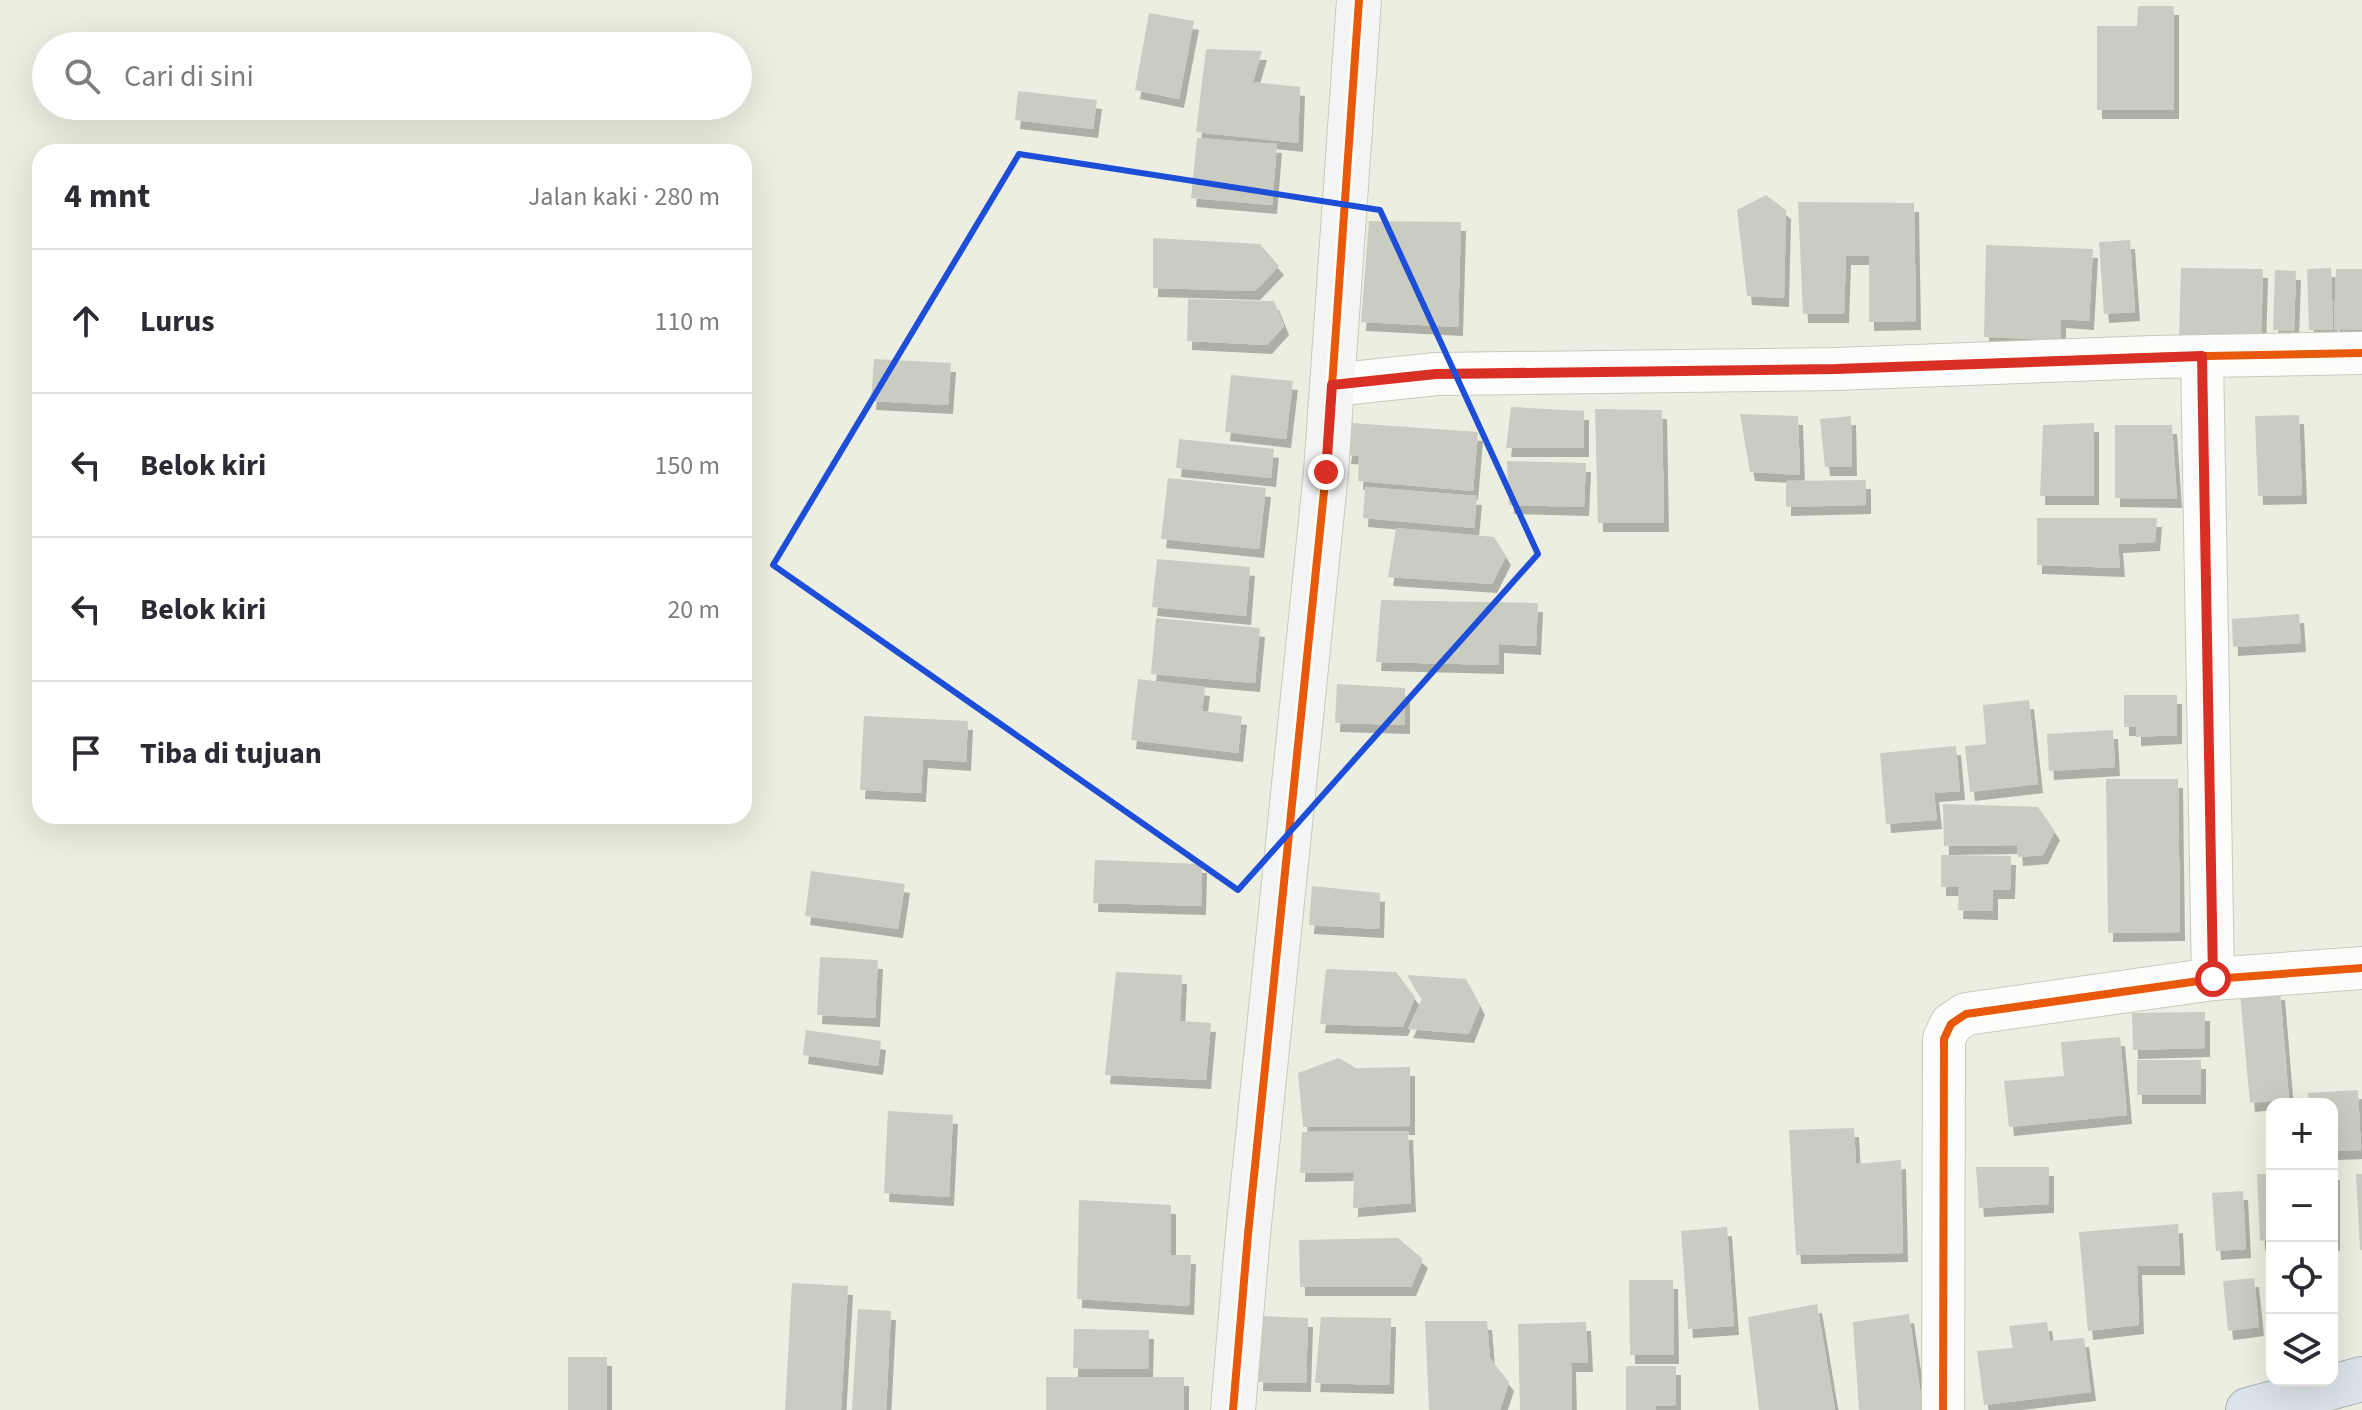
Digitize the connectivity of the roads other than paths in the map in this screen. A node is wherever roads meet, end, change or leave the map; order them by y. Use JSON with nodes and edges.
{"nodes":[{"id":1,"x":1359,"y":0,"type":"edge"},
{"id":2,"x":2362,"y":353,"type":"edge"},
{"id":3,"x":2202,"y":356,"type":"junction"},
{"id":4,"x":1332,"y":385,"type":"junction"},
{"id":5,"x":2362,"y":968,"type":"edge"},
{"id":6,"x":2213,"y":979,"type":"junction"},
{"id":7,"x":2362,"y":1379,"type":"edge"},
{"id":8,"x":1233,"y":1410,"type":"edge"},
{"id":9,"x":1943,"y":1410,"type":"edge"},
{"id":10,"x":2248,"y":1410,"type":"edge"}],
"edges":[{"from":1,"to":4,"type":"street"},
{"from":2,"to":3,"type":"street"},
{"from":3,"to":4,"type":"street"},
{"from":3,"to":6,"type":"street"},
{"from":4,"to":8,"type":"street"},
{"from":5,"to":6,"type":"street"},
{"from":6,"to":9,"type":"street"},
{"from":7,"to":10,"type":"highway"}]}
